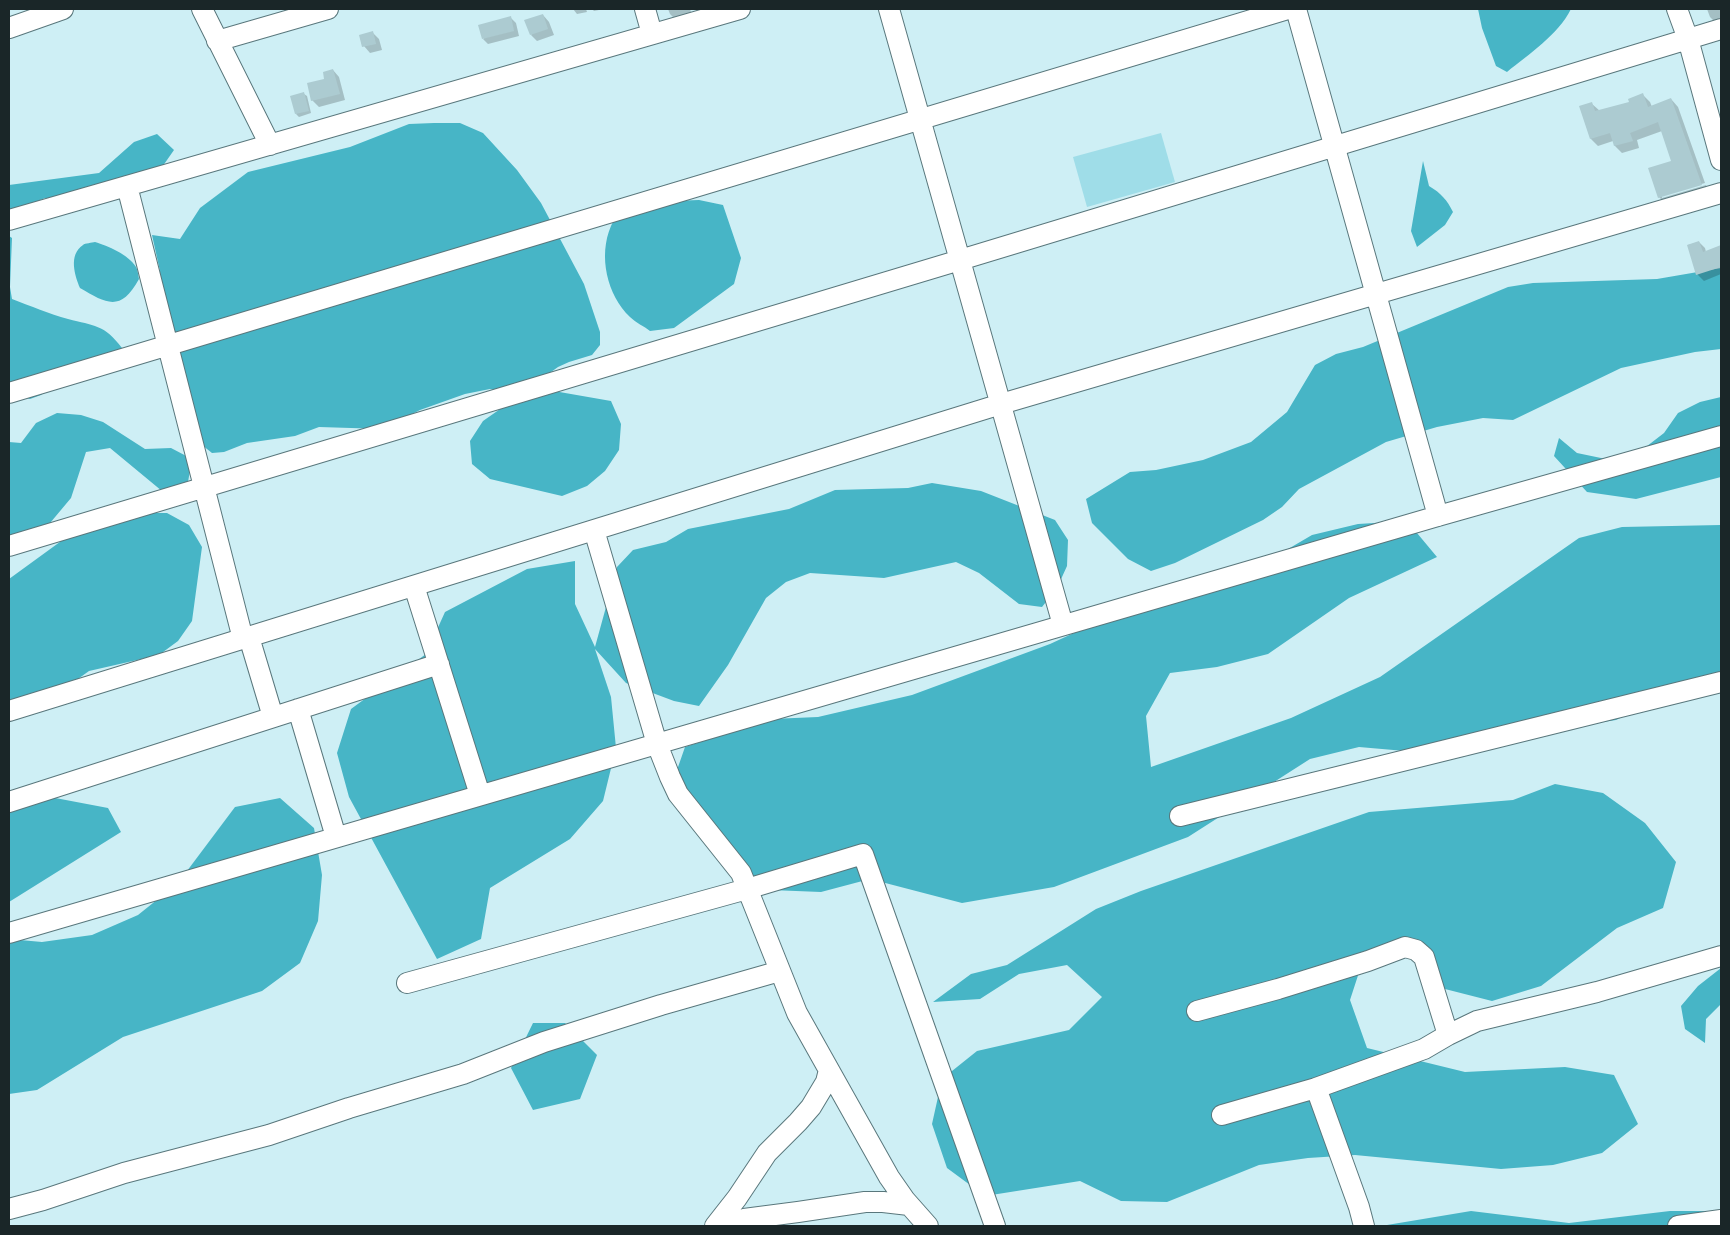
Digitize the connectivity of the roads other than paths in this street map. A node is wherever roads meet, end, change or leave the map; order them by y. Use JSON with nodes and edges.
{"nodes":[{"id":1,"x":63,"y":9,"type":"edge"},
{"id":2,"x":202,"y":9,"type":"edge"},
{"id":3,"x":328,"y":9,"type":"edge"},
{"id":4,"x":645,"y":9,"type":"edge"},
{"id":5,"x":740,"y":9,"type":"edge"},
{"id":6,"x":889,"y":9,"type":"edge"},
{"id":7,"x":1288,"y":9,"type":"edge"},
{"id":8,"x":1296,"y":9,"type":"edge"},
{"id":9,"x":1677,"y":9,"type":"edge"},
{"id":10,"x":9,"y":28,"type":"edge"},
{"id":11,"x":1721,"y":29,"type":"edge"},
{"id":12,"x":652,"y":34,"type":"junction"},
{"id":13,"x":1688,"y":39,"type":"junction"},
{"id":14,"x":217,"y":41,"type":"junction"},
{"id":15,"x":920,"y":119,"type":"junction"},
{"id":16,"x":270,"y":145,"type":"junction"},
{"id":17,"x":1335,"y":146,"type":"junction"},
{"id":18,"x":1721,"y":160,"type":"edge"},
{"id":19,"x":127,"y":186,"type":"junction"},
{"id":20,"x":1721,"y":193,"type":"edge"},
{"id":21,"x":9,"y":220,"type":"edge"},
{"id":22,"x":960,"y":260,"type":"junction"},
{"id":23,"x":1376,"y":294,"type":"junction"},
{"id":24,"x":168,"y":346,"type":"junction"},
{"id":25,"x":9,"y":393,"type":"edge"},
{"id":26,"x":1001,"y":404,"type":"junction"},
{"id":27,"x":1721,"y":436,"type":"edge"},
{"id":28,"x":204,"y":488,"type":"junction"},
{"id":29,"x":1438,"y":516,"type":"junction"},
{"id":30,"x":594,"y":530,"type":"junction"},
{"id":31,"x":9,"y":546,"type":"edge"},
{"id":32,"x":414,"y":586,"type":"junction"},
{"id":33,"x":1063,"y":625,"type":"junction"},
{"id":34,"x":246,"y":638,"type":"junction"},
{"id":35,"x":439,"y":664,"type":"junction"},
{"id":36,"x":1721,"y":682,"type":"edge"},
{"id":37,"x":298,"y":709,"type":"junction"},
{"id":38,"x":9,"y":711,"type":"edge"},
{"id":39,"x":273,"y":717,"type":"junction"},
{"id":40,"x":657,"y":744,"type":"junction"},
{"id":41,"x":480,"y":795,"type":"junction"},
{"id":42,"x":9,"y":802,"type":"edge"},
{"id":43,"x":1180,"y":816,"type":"dead end"},
{"id":44,"x":336,"y":837,"type":"junction"},
{"id":45,"x":746,"y":889,"type":"junction"},
{"id":46,"x":9,"y":933,"type":"edge"},
{"id":47,"x":1721,"y":956,"type":"edge"},
{"id":48,"x":780,"y":971,"type":"junction"},
{"id":49,"x":407,"y":983,"type":"dead end"},
{"id":50,"x":1197,"y":1011,"type":"dead end"},
{"id":51,"x":1448,"y":1035,"type":"junction"},
{"id":52,"x":829,"y":1070,"type":"junction"},
{"id":53,"x":1316,"y":1088,"type":"junction"},
{"id":54,"x":1222,"y":1114,"type":"dead end"},
{"id":55,"x":909,"y":1205,"type":"junction"},
{"id":56,"x":9,"y":1209,"type":"edge"},
{"id":57,"x":1721,"y":1220,"type":"edge"},
{"id":58,"x":715,"y":1226,"type":"edge"},
{"id":59,"x":720,"y":1226,"type":"edge"},
{"id":60,"x":928,"y":1226,"type":"edge"},
{"id":61,"x":994,"y":1226,"type":"edge"},
{"id":62,"x":1364,"y":1226,"type":"edge"},
{"id":63,"x":1678,"y":1226,"type":"edge"}],
"edges":[{"from":1,"to":10,"type":"street"},
{"from":2,"to":14,"type":"street"},
{"from":3,"to":14,"type":"street"},
{"from":4,"to":12,"type":"street"},
{"from":5,"to":12,"type":"street"},
{"from":6,"to":15,"type":"street"},
{"from":7,"to":15,"type":"street"},
{"from":8,"to":17,"type":"street"},
{"from":9,"to":13,"type":"street"},
{"from":11,"to":13,"type":"street"},
{"from":12,"to":16,"type":"street"},
{"from":13,"to":17,"type":"street"},
{"from":13,"to":18,"type":"street"},
{"from":14,"to":16,"type":"street"},
{"from":15,"to":22,"type":"street"},
{"from":15,"to":24,"type":"street"},
{"from":16,"to":19,"type":"street"},
{"from":17,"to":22,"type":"street"},
{"from":17,"to":23,"type":"street"},
{"from":19,"to":21,"type":"street"},
{"from":19,"to":24,"type":"street"},
{"from":20,"to":23,"type":"street"},
{"from":22,"to":26,"type":"street"},
{"from":22,"to":28,"type":"street"},
{"from":23,"to":26,"type":"street"},
{"from":23,"to":29,"type":"street"},
{"from":24,"to":25,"type":"street"},
{"from":24,"to":28,"type":"street"},
{"from":26,"to":30,"type":"street"},
{"from":26,"to":33,"type":"street"},
{"from":27,"to":29,"type":"street"},
{"from":28,"to":31,"type":"street"},
{"from":28,"to":34,"type":"street"},
{"from":29,"to":33,"type":"street"},
{"from":30,"to":32,"type":"street"},
{"from":30,"to":40,"type":"street"},
{"from":32,"to":34,"type":"street"},
{"from":32,"to":35,"type":"street"},
{"from":33,"to":40,"type":"street"},
{"from":34,"to":38,"type":"street"},
{"from":34,"to":39,"type":"street"},
{"from":35,"to":37,"type":"street"},
{"from":35,"to":41,"type":"street"},
{"from":36,"to":43,"type":"street"},
{"from":37,"to":39,"type":"street"},
{"from":37,"to":44,"type":"street"},
{"from":39,"to":42,"type":"street"},
{"from":40,"to":41,"type":"street"},
{"from":40,"to":45,"type":"street"},
{"from":41,"to":44,"type":"street"},
{"from":44,"to":46,"type":"street"},
{"from":45,"to":48,"type":"street"},
{"from":45,"to":49,"type":"street"},
{"from":45,"to":61,"type":"street"},
{"from":47,"to":51,"type":"street"},
{"from":48,"to":52,"type":"street"},
{"from":48,"to":56,"type":"street"},
{"from":50,"to":51,"type":"street"},
{"from":51,"to":53,"type":"street"},
{"from":52,"to":55,"type":"street"},
{"from":52,"to":58,"type":"street"},
{"from":53,"to":54,"type":"street"},
{"from":53,"to":62,"type":"street"},
{"from":55,"to":59,"type":"street"},
{"from":55,"to":60,"type":"street"},
{"from":57,"to":63,"type":"street"}]}
